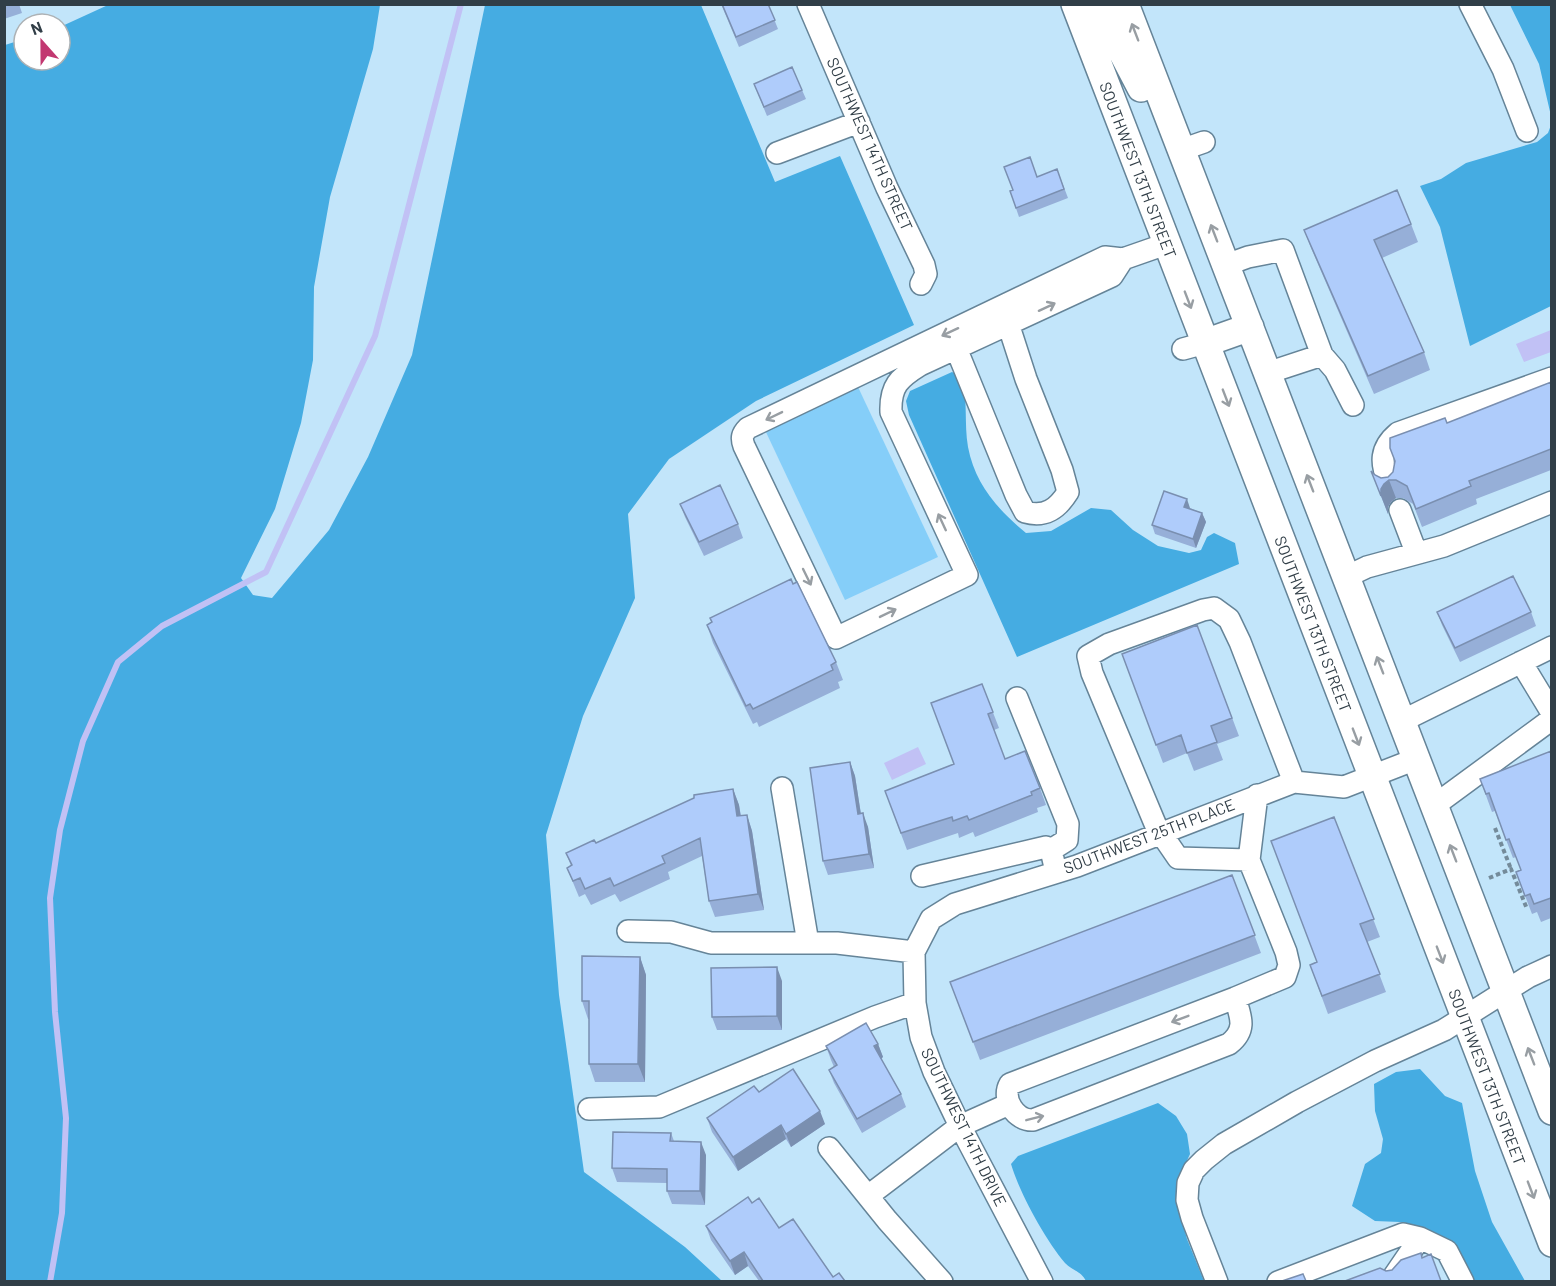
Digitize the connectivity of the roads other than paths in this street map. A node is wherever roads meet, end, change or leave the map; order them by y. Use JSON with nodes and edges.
{"nodes":[{"id":1,"x":808,"y":4,"type":"edge"},
{"id":2,"x":1075,"y":4,"type":"edge"},
{"id":3,"x":1097,"y":4,"type":"edge"},
{"id":4,"x":1125,"y":4,"type":"edge"},
{"id":5,"x":1470,"y":4,"type":"edge"},
{"id":6,"x":1163,"y":104,"type":"junction"},
{"id":7,"x":859,"y":122,"type":"junction"},
{"id":8,"x":1527,"y":131,"type":"dead end"},
{"id":9,"x":777,"y":153,"type":"dead end"},
{"id":10,"x":1167,"y":244,"type":"junction"},
{"id":11,"x":1226,"y":265,"type":"junction"},
{"id":12,"x":921,"y":284,"type":"dead end"},
{"id":13,"x":1006,"y":316,"type":"junction"},
{"id":14,"x":1250,"y":327,"type":"junction"},
{"id":15,"x":1194,"y":346,"type":"junction"},
{"id":16,"x":956,"y":348,"type":"junction"},
{"id":17,"x":1322,"y":355,"type":"junction"},
{"id":18,"x":1267,"y":373,"type":"junction"},
{"id":19,"x":1551,"y":378,"type":"edge"},
{"id":20,"x":1353,"y":405,"type":"dead end"},
{"id":21,"x":1389,"y":483,"type":"edge"},
{"id":22,"x":1551,"y":502,"type":"edge"},
{"id":23,"x":1400,"y":510,"type":"dead end"},
{"id":24,"x":1416,"y":552,"type":"junction"},
{"id":25,"x":1346,"y":577,"type":"junction"},
{"id":26,"x":1551,"y":647,"type":"edge"},
{"id":27,"x":1521,"y":662,"type":"junction"},
{"id":28,"x":1017,"y":698,"type":"dead end"},
{"id":29,"x":1551,"y":713,"type":"edge"},
{"id":30,"x":1551,"y":719,"type":"edge"},
{"id":31,"x":1402,"y":721,"type":"junction"},
{"id":32,"x":1416,"y":759,"type":"junction"},
{"id":33,"x":1371,"y":776,"type":"junction"},
{"id":34,"x":1294,"y":782,"type":"junction"},
{"id":35,"x":782,"y":788,"type":"dead end"},
{"id":36,"x":1257,"y":795,"type":"junction"},
{"id":37,"x":1435,"y":805,"type":"junction"},
{"id":38,"x":1161,"y":832,"type":"junction"},
{"id":39,"x":1051,"y":850,"type":"junction"},
{"id":40,"x":1249,"y":860,"type":"junction"},
{"id":41,"x":1056,"y":872,"type":"junction"},
{"id":42,"x":922,"y":876,"type":"dead end"},
{"id":43,"x":628,"y":931,"type":"dead end"},
{"id":44,"x":808,"y":943,"type":"junction"},
{"id":45,"x":915,"y":958,"type":"junction"},
{"id":46,"x":1551,"y":959,"type":"edge"},
{"id":47,"x":1506,"y":992,"type":"junction"},
{"id":48,"x":1235,"y":998,"type":"junction"},
{"id":49,"x":915,"y":1003,"type":"junction"},
{"id":50,"x":1464,"y":1018,"type":"junction"},
{"id":51,"x":1550,"y":1103,"type":"edge"},
{"id":52,"x":1009,"y":1104,"type":"junction"},
{"id":53,"x":589,"y":1110,"type":"dead end"},
{"id":54,"x":960,"y":1126,"type":"junction"},
{"id":55,"x":829,"y":1148,"type":"dead end"},
{"id":56,"x":868,"y":1197,"type":"junction"},
{"id":57,"x":1420,"y":1238,"type":"junction"},
{"id":58,"x":1551,"y":1243,"type":"edge"},
{"id":59,"x":1394,"y":1276,"type":"edge"},
{"id":60,"x":942,"y":1281,"type":"edge"},
{"id":61,"x":1042,"y":1281,"type":"edge"},
{"id":62,"x":1217,"y":1281,"type":"edge"},
{"id":63,"x":1278,"y":1281,"type":"edge"},
{"id":64,"x":1463,"y":1281,"type":"edge"}],
"edges":[{"from":1,"to":7,"type":"street","name":"SOUTHWEST 14TH STREET"},
{"from":2,"to":10,"type":"main road","name":"SOUTHWEST 13TH STREET"},
{"from":3,"to":6,"type":"main road"},
{"from":6,"to":4,"type":"main road","one_way":true},
{"from":5,"to":8,"type":"street"},
{"from":11,"to":6,"type":"main road","one_way":true},
{"from":7,"to":9,"type":"street"},
{"from":7,"to":12,"type":"street","name":"SOUTHWEST 14TH STREET"},
{"from":10,"to":13,"type":"street"},
{"from":10,"to":15,"type":"main road","name":"SOUTHWEST 13TH STREET","one_way":true},
{"from":11,"to":14,"type":"main road"},
{"from":11,"to":17,"type":"street"},
{"from":13,"to":16,"type":"street"},
{"from":13,"to":16,"type":"street"},
{"from":13,"to":16,"type":"street","one_way":true},
{"from":14,"to":15,"type":"main road"},
{"from":14,"to":18,"type":"main road"},
{"from":15,"to":33,"type":"main road","name":"SOUTHWEST 13TH STREET","one_way":true},
{"from":17,"to":18,"type":"street"},
{"from":17,"to":20,"type":"street"},
{"from":25,"to":18,"type":"main road","one_way":true},
{"from":19,"to":21,"type":"street"},
{"from":22,"to":24,"type":"street"},
{"from":23,"to":24,"type":"street"},
{"from":24,"to":25,"type":"street"},
{"from":31,"to":25,"type":"main road","one_way":true},
{"from":26,"to":27,"type":"street"},
{"from":27,"to":29,"type":"street"},
{"from":27,"to":31,"type":"street"},
{"from":28,"to":39,"type":"street"},
{"from":30,"to":37,"type":"street"},
{"from":31,"to":32,"type":"main road"},
{"from":32,"to":33,"type":"street","name":"SOUTHWEST 25TH PLACE"},
{"from":32,"to":37,"type":"main road"},
{"from":33,"to":34,"type":"street","name":"SOUTHWEST 25TH PLACE"},
{"from":33,"to":50,"type":"main road","name":"SOUTHWEST 13TH STREET","one_way":true},
{"from":34,"to":36,"type":"street","name":"SOUTHWEST 25TH PLACE"},
{"from":34,"to":38,"type":"street"},
{"from":35,"to":44,"type":"street"},
{"from":36,"to":38,"type":"street","name":"SOUTHWEST 25TH PLACE"},
{"from":36,"to":40,"type":"street"},
{"from":47,"to":37,"type":"main road","one_way":true},
{"from":38,"to":40,"type":"street"},
{"from":38,"to":41,"type":"street","name":"SOUTHWEST 25TH PLACE"},
{"from":39,"to":41,"type":"street"},
{"from":39,"to":42,"type":"street"},
{"from":40,"to":48,"type":"street"},
{"from":41,"to":45,"type":"street","name":"SOUTHWEST 25TH PLACE"},
{"from":43,"to":44,"type":"street"},
{"from":44,"to":45,"type":"street"},
{"from":45,"to":49,"type":"street","name":"SOUTHWEST 14TH DRIVE"},
{"from":46,"to":47,"type":"street"},
{"from":47,"to":50,"type":"street"},
{"from":51,"to":47,"type":"main road","one_way":true},
{"from":48,"to":52,"type":"street","one_way":true},
{"from":52,"to":48,"type":"street","one_way":true},
{"from":49,"to":53,"type":"street"},
{"from":49,"to":54,"type":"street","name":"SOUTHWEST 14TH DRIVE"},
{"from":50,"to":58,"type":"main road","name":"SOUTHWEST 13TH STREET","one_way":true},
{"from":50,"to":62,"type":"street"},
{"from":52,"to":54,"type":"street"},
{"from":54,"to":56,"type":"street"},
{"from":54,"to":61,"type":"street","name":"SOUTHWEST 14TH DRIVE"},
{"from":55,"to":56,"type":"street"},
{"from":56,"to":60,"type":"street"},
{"from":57,"to":59,"type":"street"},
{"from":57,"to":63,"type":"street"},
{"from":57,"to":64,"type":"street"}]}
